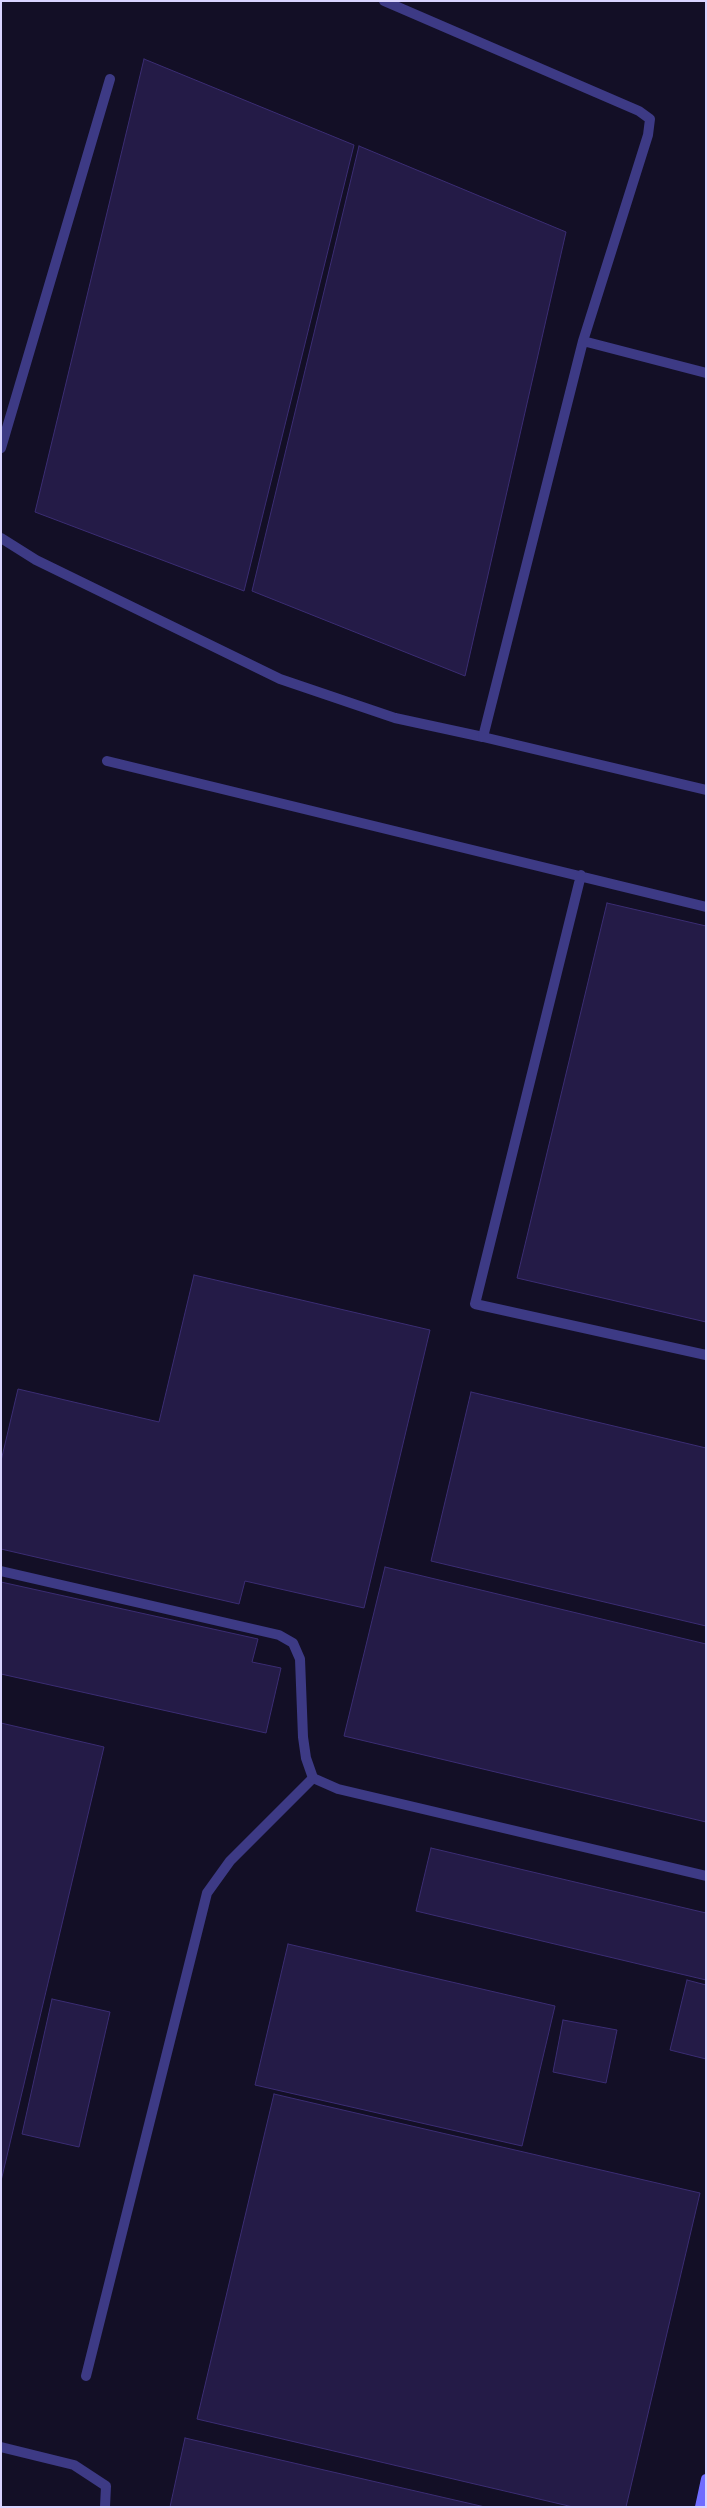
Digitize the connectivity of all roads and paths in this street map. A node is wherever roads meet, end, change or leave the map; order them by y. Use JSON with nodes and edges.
{"nodes":[{"id":1,"x":384,"y":1,"type":"edge"},
{"id":2,"x":110,"y":79,"type":"dead end"},
{"id":3,"x":584,"y":341,"type":"junction"},
{"id":4,"x":706,"y":373,"type":"edge"},
{"id":5,"x":1,"y":448,"type":"edge"},
{"id":6,"x":1,"y":538,"type":"edge"},
{"id":7,"x":483,"y":737,"type":"junction"},
{"id":8,"x":107,"y":762,"type":"dead end"},
{"id":9,"x":706,"y":790,"type":"edge"},
{"id":10,"x":581,"y":875,"type":"junction"},
{"id":11,"x":706,"y":907,"type":"edge"},
{"id":12,"x":706,"y":1355,"type":"edge"},
{"id":13,"x":1,"y":1571,"type":"edge"},
{"id":14,"x":313,"y":1778,"type":"junction"},
{"id":15,"x":706,"y":1876,"type":"edge"},
{"id":16,"x":86,"y":2376,"type":"dead end"},
{"id":17,"x":1,"y":2447,"type":"edge"},
{"id":18,"x":706,"y":2479,"type":"edge"},
{"id":19,"x":105,"y":2507,"type":"edge"},
{"id":20,"x":700,"y":2507,"type":"edge"}],
"edges":[{"from":1,"to":3,"type":"street"},
{"from":2,"to":5,"type":"street"},
{"from":3,"to":4,"type":"street"},
{"from":3,"to":7,"type":"street"},
{"from":6,"to":7,"type":"street"},
{"from":7,"to":9,"type":"street"},
{"from":8,"to":10,"type":"street"},
{"from":10,"to":11,"type":"street"},
{"from":10,"to":12,"type":"street"},
{"from":13,"to":14,"type":"street"},
{"from":14,"to":15,"type":"street"},
{"from":14,"to":16,"type":"street"},
{"from":17,"to":19,"type":"street"},
{"from":18,"to":20,"type":"street"}]}
